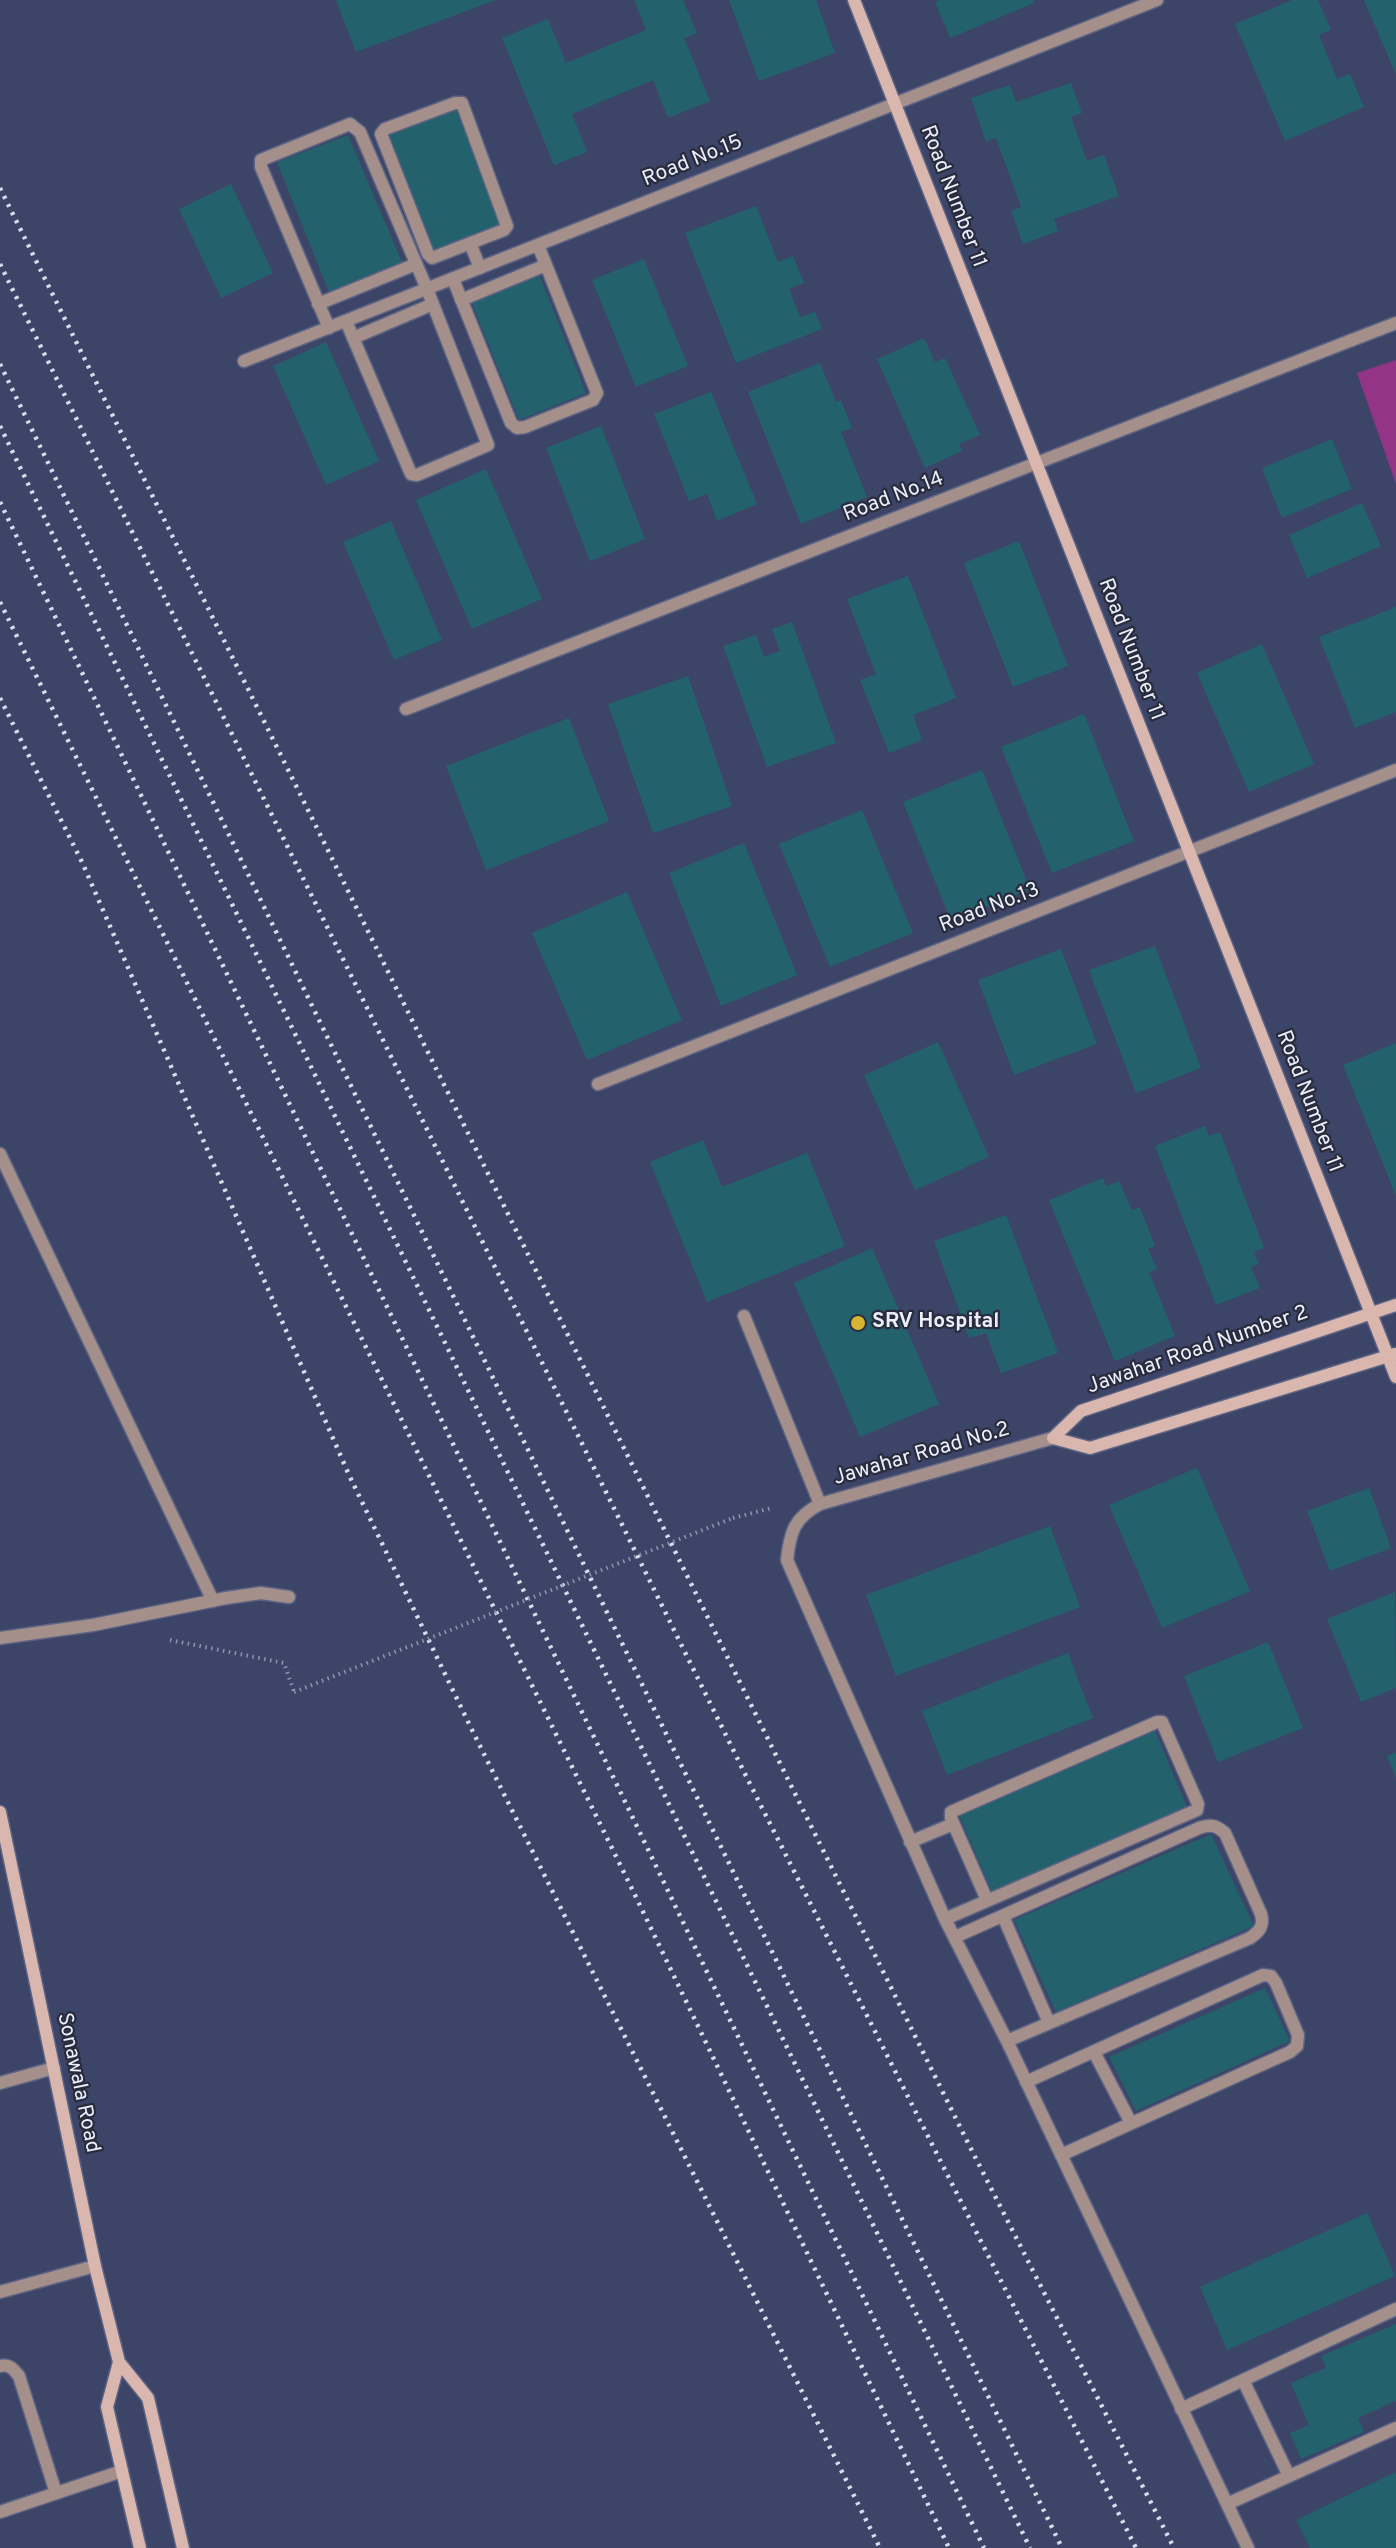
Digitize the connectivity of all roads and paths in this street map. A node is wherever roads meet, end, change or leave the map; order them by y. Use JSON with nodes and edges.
{"nodes":[{"id":1,"x":854,"y":0,"type":"edge"},
{"id":2,"x":1157,"y":0,"type":"edge"},
{"id":3,"x":895,"y":104,"type":"junction"},
{"id":4,"x":470,"y":243,"type":"junction"},
{"id":5,"x":538,"y":245,"type":"junction"},
{"id":6,"x":416,"y":264,"type":"junction"},
{"id":7,"x":546,"y":265,"type":"junction"},
{"id":8,"x":480,"y":268,"type":"junction"},
{"id":9,"x":453,"y":279,"type":"junction"},
{"id":10,"x":428,"y":289,"type":"junction"},
{"id":11,"x":461,"y":300,"type":"junction"},
{"id":12,"x":318,"y":304,"type":"junction"},
{"id":13,"x":433,"y":304,"type":"junction"},
{"id":14,"x":346,"y":321,"type":"junction"},
{"id":15,"x":1396,"y":323,"type":"edge"},
{"id":16,"x":329,"y":328,"type":"junction"},
{"id":17,"x":353,"y":338,"type":"junction"},
{"id":18,"x":244,"y":361,"type":"dead end"},
{"id":19,"x":1036,"y":463,"type":"junction"},
{"id":20,"x":406,"y":709,"type":"dead end"},
{"id":21,"x":1396,"y":770,"type":"edge"},
{"id":22,"x":1189,"y":852,"type":"junction"},
{"id":23,"x":598,"y":1084,"type":"dead end"},
{"id":24,"x":0,"y":1154,"type":"edge"},
{"id":25,"x":1396,"y":1305,"type":"edge"},
{"id":26,"x":1371,"y":1313,"type":"junction"},
{"id":27,"x":744,"y":1316,"type":"dead end"},
{"id":28,"x":1392,"y":1355,"type":"edge"},
{"id":29,"x":1396,"y":1377,"type":"edge"},
{"id":30,"x":1053,"y":1438,"type":"junction"},
{"id":31,"x":820,"y":1504,"type":"junction"},
{"id":32,"x":733,"y":1518,"type":"dead end"},
{"id":33,"x":289,"y":1598,"type":"dead end"},
{"id":34,"x":213,"y":1600,"type":"junction"},
{"id":35,"x":0,"y":1638,"type":"edge"},
{"id":36,"x":160,"y":1638,"type":"dead end"},
{"id":37,"x":0,"y":1812,"type":"edge"},
{"id":38,"x":953,"y":1824,"type":"junction"},
{"id":39,"x":910,"y":1842,"type":"junction"},
{"id":40,"x":987,"y":1900,"type":"junction"},
{"id":41,"x":1003,"y":1916,"type":"junction"},
{"id":42,"x":945,"y":1918,"type":"junction"},
{"id":43,"x":955,"y":1937,"type":"junction"},
{"id":44,"x":1049,"y":2023,"type":"junction"},
{"id":45,"x":1007,"y":2041,"type":"junction"},
{"id":46,"x":1094,"y":2052,"type":"junction"},
{"id":47,"x":54,"y":2068,"type":"junction"},
{"id":48,"x":1026,"y":2082,"type":"junction"},
{"id":49,"x":0,"y":2083,"type":"edge"},
{"id":50,"x":1131,"y":2123,"type":"junction"},
{"id":51,"x":1061,"y":2155,"type":"junction"},
{"id":52,"x":95,"y":2266,"type":"junction"},
{"id":53,"x":0,"y":2292,"type":"edge"},
{"id":54,"x":1396,"y":2309,"type":"edge"},
{"id":55,"x":119,"y":2362,"type":"junction"},
{"id":56,"x":0,"y":2366,"type":"edge"},
{"id":57,"x":1243,"y":2380,"type":"junction"},
{"id":58,"x":1181,"y":2409,"type":"junction"},
{"id":59,"x":1396,"y":2428,"type":"edge"},
{"id":60,"x":122,"y":2471,"type":"junction"},
{"id":61,"x":1289,"y":2476,"type":"junction"},
{"id":62,"x":56,"y":2493,"type":"junction"},
{"id":63,"x":1227,"y":2504,"type":"junction"},
{"id":64,"x":0,"y":2512,"type":"edge"},
{"id":65,"x":140,"y":2548,"type":"edge"},
{"id":66,"x":183,"y":2548,"type":"edge"},
{"id":67,"x":1248,"y":2548,"type":"edge"}],
"edges":[{"from":1,"to":3,"type":"street","name":"Road Number 11"},
{"from":2,"to":3,"type":"street","name":"Road No.15"},
{"from":3,"to":5,"type":"street","name":"Road No.15"},
{"from":3,"to":19,"type":"street","name":"Road Number 11"},
{"from":4,"to":4,"type":"street"},
{"from":4,"to":8,"type":"street"},
{"from":5,"to":7,"type":"street"},
{"from":5,"to":8,"type":"street","name":"Road No.15"},
{"from":6,"to":10,"type":"street"},
{"from":6,"to":12,"type":"street"},
{"from":6,"to":12,"type":"street"},
{"from":7,"to":11,"type":"street"},
{"from":7,"to":11,"type":"street"},
{"from":8,"to":9,"type":"street","name":"Road No.15"},
{"from":9,"to":10,"type":"street","name":"Road No.15"},
{"from":9,"to":11,"type":"street"},
{"from":10,"to":13,"type":"street"},
{"from":10,"to":14,"type":"street","name":"Road No.15"},
{"from":12,"to":16,"type":"street"},
{"from":13,"to":17,"type":"street"},
{"from":13,"to":17,"type":"street"},
{"from":14,"to":16,"type":"street","name":"Road No.15"},
{"from":14,"to":17,"type":"street"},
{"from":15,"to":19,"type":"street","name":"Road No.14"},
{"from":16,"to":18,"type":"street","name":"Road No.15"},
{"from":19,"to":20,"type":"street","name":"Road No.14"},
{"from":19,"to":22,"type":"street","name":"Road Number 11"},
{"from":21,"to":22,"type":"street","name":"Road No.13"},
{"from":22,"to":23,"type":"street","name":"Road No.13"},
{"from":22,"to":26,"type":"street","name":"Road Number 11"},
{"from":24,"to":34,"type":"street"},
{"from":25,"to":26,"type":"street","name":"Jawahar Road Number 2"},
{"from":26,"to":28,"type":"street","name":"Road Number 11"},
{"from":26,"to":30,"type":"street","name":"Jawahar Road Number 2"},
{"from":27,"to":31,"type":"street"},
{"from":28,"to":29,"type":"street","name":"Road Number 11"},
{"from":28,"to":30,"type":"street"},
{"from":30,"to":31,"type":"street","name":"Jawahar Road No.2"},
{"from":31,"to":39,"type":"street","name":"Jawahar Road No.2"},
{"from":32,"to":36,"type":"path","bridge":true},
{"from":33,"to":34,"type":"street"},
{"from":34,"to":35,"type":"street"},
{"from":37,"to":47,"type":"street","name":"Sonawala Road"},
{"from":38,"to":39,"type":"street"},
{"from":38,"to":40,"type":"street"},
{"from":38,"to":40,"type":"street"},
{"from":39,"to":42,"type":"street"},
{"from":40,"to":42,"type":"street"},
{"from":41,"to":43,"type":"street"},
{"from":41,"to":44,"type":"street"},
{"from":41,"to":44,"type":"street"},
{"from":42,"to":43,"type":"street"},
{"from":43,"to":45,"type":"street"},
{"from":44,"to":45,"type":"street"},
{"from":45,"to":48,"type":"street"},
{"from":46,"to":48,"type":"street"},
{"from":46,"to":50,"type":"street"},
{"from":46,"to":50,"type":"street"},
{"from":47,"to":49,"type":"street"},
{"from":47,"to":52,"type":"street","name":"Sonawala Road"},
{"from":48,"to":51,"type":"street"},
{"from":50,"to":51,"type":"street"},
{"from":51,"to":58,"type":"street"},
{"from":52,"to":53,"type":"street"},
{"from":52,"to":55,"type":"street","name":"Sonawala Road"},
{"from":54,"to":57,"type":"street"},
{"from":55,"to":60,"type":"street","name":"Sonawala Road"},
{"from":55,"to":66,"type":"street","name":"Sonawala Road"},
{"from":56,"to":62,"type":"street"},
{"from":57,"to":58,"type":"street"},
{"from":57,"to":61,"type":"street"},
{"from":58,"to":63,"type":"street"},
{"from":59,"to":61,"type":"street"},
{"from":60,"to":62,"type":"street"},
{"from":60,"to":65,"type":"street","name":"Sonawala Road"},
{"from":61,"to":63,"type":"street"},
{"from":62,"to":64,"type":"street"},
{"from":63,"to":67,"type":"street"}]}
